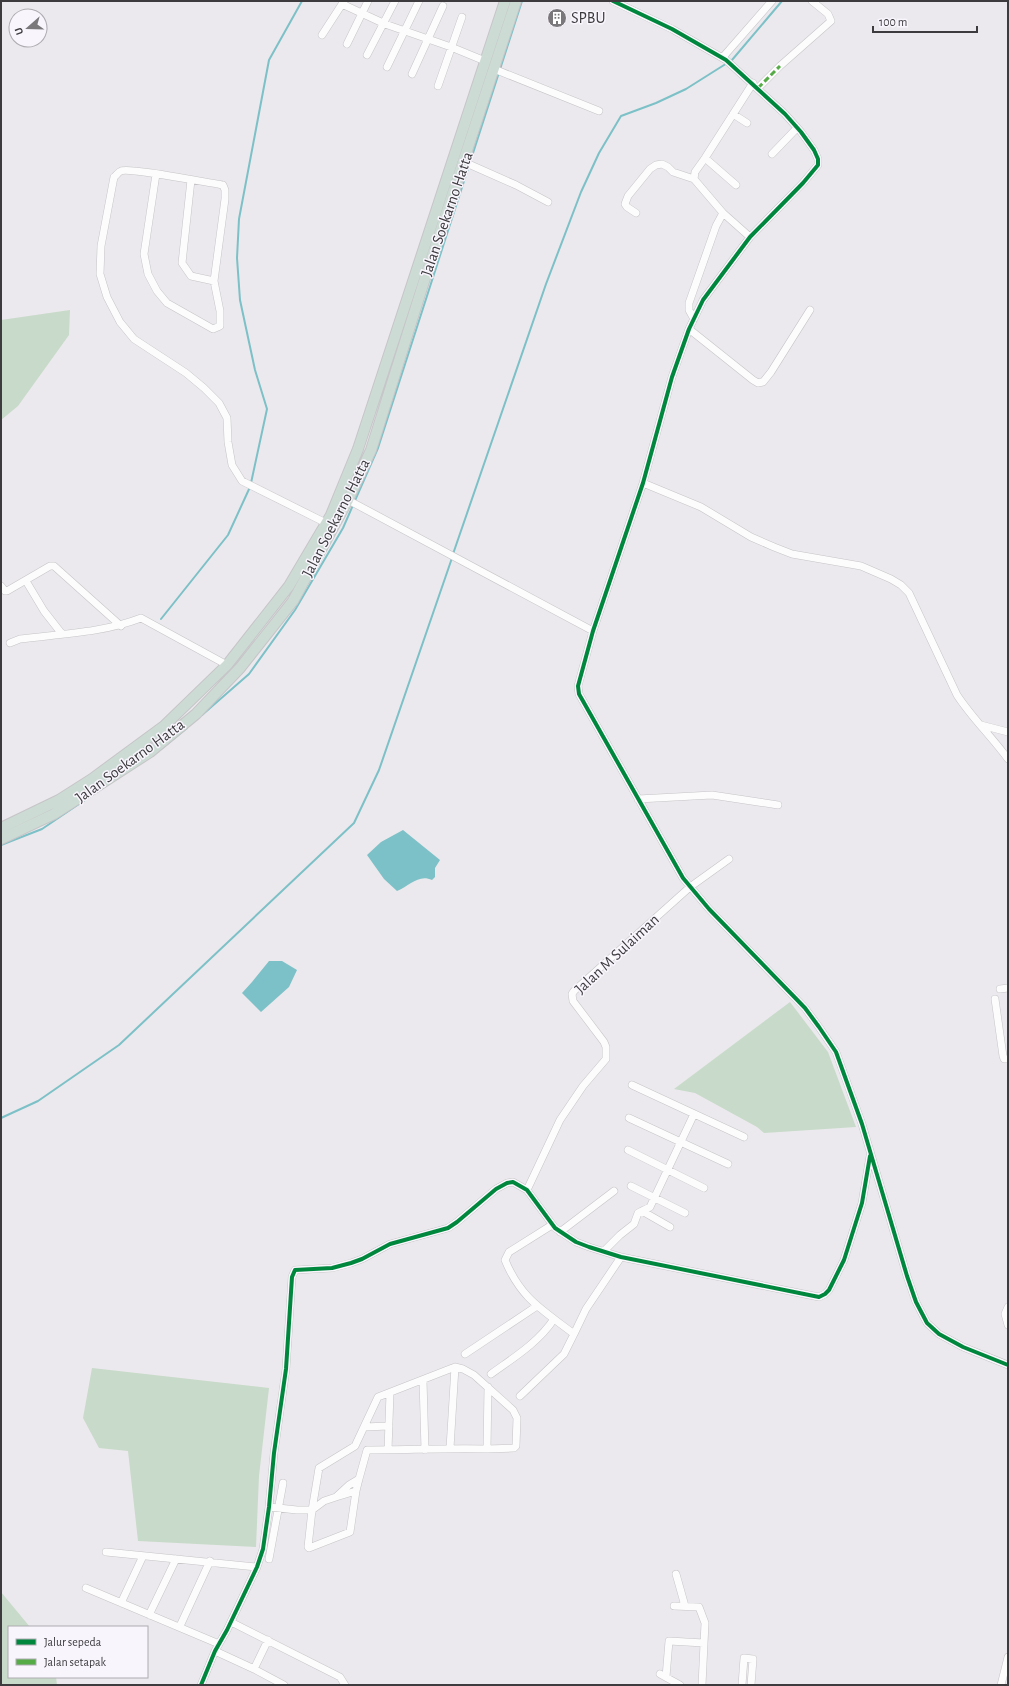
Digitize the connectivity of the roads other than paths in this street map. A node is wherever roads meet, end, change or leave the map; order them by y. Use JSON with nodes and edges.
{"nodes":[{"id":1,"x":368,"y":1,"type":"edge"},
{"id":2,"x":396,"y":1,"type":"edge"},
{"id":3,"x":419,"y":1,"type":"edge"},
{"id":4,"x":505,"y":1,"type":"edge"},
{"id":5,"x":516,"y":1,"type":"edge"},
{"id":6,"x":613,"y":1,"type":"edge"},
{"id":7,"x":772,"y":1,"type":"edge"},
{"id":8,"x":812,"y":1,"type":"edge"},
{"id":9,"x":343,"y":3,"type":"edge"},
{"id":10,"x":443,"y":6,"type":"dead end"},
{"id":11,"x":362,"y":12,"type":"junction"},
{"id":12,"x":462,"y":17,"type":"dead end"},
{"id":13,"x":384,"y":24,"type":"junction"},
{"id":14,"x":404,"y":31,"type":"junction"},
{"id":15,"x":322,"y":35,"type":"dead end"},
{"id":16,"x":426,"y":40,"type":"junction"},
{"id":17,"x":347,"y":44,"type":"dead end"},
{"id":18,"x":454,"y":48,"type":"junction"},
{"id":19,"x":367,"y":56,"type":"dead end"},
{"id":20,"x":725,"y":58,"type":"junction"},
{"id":21,"x":485,"y":61,"type":"junction"},
{"id":22,"x":387,"y":67,"type":"dead end"},
{"id":23,"x":496,"y":70,"type":"junction"},
{"id":24,"x":412,"y":74,"type":"dead end"},
{"id":25,"x":438,"y":86,"type":"dead end"},
{"id":26,"x":755,"y":86,"type":"junction"},
{"id":27,"x":599,"y":111,"type":"dead end"},
{"id":28,"x":733,"y":114,"type":"junction"},
{"id":29,"x":747,"y":122,"type":"dead end"},
{"id":30,"x":797,"y":128,"type":"junction"},
{"id":31,"x":772,"y":154,"type":"dead end"},
{"id":32,"x":705,"y":158,"type":"junction"},
{"id":33,"x":466,"y":163,"type":"junction"},
{"id":34,"x":156,"y":174,"type":"junction"},
{"id":35,"x":694,"y":179,"type":"junction"},
{"id":36,"x":191,"y":180,"type":"junction"},
{"id":37,"x":736,"y":185,"type":"dead end"},
{"id":38,"x":548,"y":202,"type":"dead end"},
{"id":39,"x":636,"y":213,"type":"dead end"},
{"id":40,"x":722,"y":213,"type":"junction"},
{"id":41,"x":750,"y":237,"type":"junction"},
{"id":42,"x":214,"y":282,"type":"junction"},
{"id":43,"x":810,"y":310,"type":"dead end"},
{"id":44,"x":694,"y":319,"type":"junction"},
{"id":45,"x":689,"y":329,"type":"junction"},
{"id":46,"x":643,"y":483,"type":"junction"},
{"id":47,"x":350,"y":501,"type":"junction"},
{"id":48,"x":326,"y":522,"type":"junction"},
{"id":49,"x":26,"y":581,"type":"junction"},
{"id":50,"x":1,"y":586,"type":"edge"},
{"id":51,"x":121,"y":626,"type":"junction"},
{"id":52,"x":593,"y":631,"type":"junction"},
{"id":53,"x":62,"y":634,"type":"junction"},
{"id":54,"x":10,"y":643,"type":"dead end"},
{"id":55,"x":227,"y":666,"type":"junction"},
{"id":56,"x":981,"y":725,"type":"junction"},
{"id":57,"x":1008,"y":732,"type":"edge"},
{"id":58,"x":1008,"y":759,"type":"edge"},
{"id":59,"x":638,"y":799,"type":"junction"},
{"id":60,"x":778,"y":805,"type":"dead end"},
{"id":61,"x":1,"y":828,"type":"edge"},
{"id":62,"x":1,"y":840,"type":"edge"},
{"id":63,"x":729,"y":860,"type":"dead end"},
{"id":64,"x":690,"y":887,"type":"junction"},
{"id":65,"x":1008,"y":988,"type":"edge"},
{"id":66,"x":1000,"y":989,"type":"dead end"},
{"id":67,"x":995,"y":999,"type":"dead end"},
{"id":68,"x":1008,"y":1059,"type":"edge"},
{"id":69,"x":632,"y":1085,"type":"dead end"},
{"id":70,"x":694,"y":1114,"type":"junction"},
{"id":71,"x":629,"y":1118,"type":"dead end"},
{"id":72,"x":744,"y":1138,"type":"dead end"},
{"id":73,"x":681,"y":1142,"type":"junction"},
{"id":74,"x":628,"y":1150,"type":"dead end"},
{"id":75,"x":870,"y":1154,"type":"junction"},
{"id":76,"x":728,"y":1164,"type":"dead end"},
{"id":77,"x":668,"y":1170,"type":"junction"},
{"id":78,"x":631,"y":1186,"type":"dead end"},
{"id":79,"x":704,"y":1188,"type":"dead end"},
{"id":80,"x":527,"y":1190,"type":"junction"},
{"id":81,"x":614,"y":1191,"type":"dead end"},
{"id":82,"x":654,"y":1197,"type":"junction"},
{"id":83,"x":642,"y":1211,"type":"junction"},
{"id":84,"x":685,"y":1213,"type":"dead end"},
{"id":85,"x":552,"y":1225,"type":"junction"},
{"id":86,"x":670,"y":1227,"type":"dead end"},
{"id":87,"x":560,"y":1232,"type":"junction"},
{"id":88,"x":604,"y":1251,"type":"junction"},
{"id":89,"x":622,"y":1257,"type":"junction"},
{"id":90,"x":537,"y":1306,"type":"junction"},
{"id":91,"x":1008,"y":1307,"type":"edge"},
{"id":92,"x":554,"y":1319,"type":"junction"},
{"id":93,"x":1008,"y":1325,"type":"edge"},
{"id":94,"x":574,"y":1334,"type":"junction"},
{"id":95,"x":465,"y":1354,"type":"dead end"},
{"id":96,"x":1008,"y":1365,"type":"edge"},
{"id":97,"x":454,"y":1368,"type":"junction"},
{"id":98,"x":490,"y":1374,"type":"dead end"},
{"id":99,"x":423,"y":1380,"type":"junction"},
{"id":100,"x":488,"y":1387,"type":"junction"},
{"id":101,"x":390,"y":1393,"type":"junction"},
{"id":102,"x":520,"y":1396,"type":"dead end"},
{"id":103,"x":389,"y":1426,"type":"junction"},
{"id":104,"x":364,"y":1427,"type":"junction"},
{"id":105,"x":355,"y":1446,"type":"junction"},
{"id":106,"x":450,"y":1448,"type":"junction"},
{"id":107,"x":487,"y":1449,"type":"junction"},
{"id":108,"x":367,"y":1450,"type":"junction"},
{"id":109,"x":388,"y":1450,"type":"junction"},
{"id":110,"x":425,"y":1450,"type":"junction"},
{"id":111,"x":359,"y":1479,"type":"junction"},
{"id":112,"x":283,"y":1483,"type":"dead end"},
{"id":113,"x":356,"y":1491,"type":"junction"},
{"id":114,"x":336,"y":1497,"type":"junction"},
{"id":115,"x":269,"y":1507,"type":"junction"},
{"id":116,"x":278,"y":1509,"type":"junction"},
{"id":117,"x":312,"y":1510,"type":"junction"},
{"id":118,"x":106,"y":1552,"type":"dead end"},
{"id":119,"x":143,"y":1556,"type":"junction"},
{"id":120,"x":176,"y":1559,"type":"junction"},
{"id":121,"x":269,"y":1559,"type":"dead end"},
{"id":122,"x":210,"y":1561,"type":"junction"},
{"id":123,"x":257,"y":1567,"type":"junction"},
{"id":124,"x":676,"y":1574,"type":"dead end"},
{"id":125,"x":86,"y":1588,"type":"dead end"},
{"id":126,"x":121,"y":1603,"type":"junction"},
{"id":127,"x":674,"y":1606,"type":"dead end"},
{"id":128,"x":685,"y":1606,"type":"junction"},
{"id":129,"x":149,"y":1615,"type":"junction"},
{"id":130,"x":231,"y":1622,"type":"junction"},
{"id":131,"x":180,"y":1626,"type":"junction"},
{"id":132,"x":268,"y":1640,"type":"junction"},
{"id":133,"x":704,"y":1643,"type":"junction"},
{"id":134,"x":219,"y":1644,"type":"junction"},
{"id":135,"x":215,"y":1651,"type":"junction"},
{"id":136,"x":1008,"y":1657,"type":"edge"},
{"id":137,"x":254,"y":1669,"type":"junction"},
{"id":138,"x":201,"y":1685,"type":"edge"},
{"id":139,"x":284,"y":1685,"type":"edge"},
{"id":140,"x":345,"y":1685,"type":"edge"},
{"id":141,"x":680,"y":1685,"type":"edge"},
{"id":142,"x":702,"y":1685,"type":"edge"},
{"id":143,"x":742,"y":1685,"type":"edge"},
{"id":144,"x":751,"y":1685,"type":"edge"},
{"id":145,"x":1001,"y":1685,"type":"edge"}],
"edges":[{"from":1,"to":11,"type":"street"},
{"from":2,"to":13,"type":"street"},
{"from":3,"to":14,"type":"street"},
{"from":4,"to":21,"type":"highway","name":"Jalan Soekarno Hatta"},
{"from":5,"to":23,"type":"highway","name":"Jalan Soekarno Hatta"},
{"from":6,"to":20,"type":"street"},
{"from":7,"to":20,"type":"street"},
{"from":8,"to":26,"type":"street"},
{"from":9,"to":11,"type":"street"},
{"from":9,"to":15,"type":"street"},
{"from":10,"to":16,"type":"street"},
{"from":11,"to":13,"type":"street"},
{"from":11,"to":17,"type":"street"},
{"from":12,"to":18,"type":"street"},
{"from":13,"to":14,"type":"street"},
{"from":13,"to":19,"type":"street"},
{"from":14,"to":16,"type":"street"},
{"from":14,"to":22,"type":"street"},
{"from":16,"to":18,"type":"street"},
{"from":16,"to":24,"type":"street"},
{"from":18,"to":21,"type":"street"},
{"from":18,"to":25,"type":"street"},
{"from":20,"to":26,"type":"street"},
{"from":21,"to":48,"type":"highway","name":"Jalan Soekarno Hatta"},
{"from":23,"to":27,"type":"street"},
{"from":23,"to":33,"type":"highway","name":"Jalan Soekarno Hatta"},
{"from":26,"to":28,"type":"street"},
{"from":26,"to":30,"type":"street"},
{"from":28,"to":29,"type":"street"},
{"from":28,"to":32,"type":"street"},
{"from":30,"to":31,"type":"street"},
{"from":30,"to":41,"type":"street"},
{"from":32,"to":35,"type":"street"},
{"from":32,"to":37,"type":"street"},
{"from":33,"to":38,"type":"street"},
{"from":33,"to":47,"type":"highway","name":"Jalan Soekarno Hatta"},
{"from":34,"to":36,"type":"street"},
{"from":34,"to":42,"type":"street"},
{"from":34,"to":48,"type":"street"},
{"from":35,"to":39,"type":"street"},
{"from":35,"to":40,"type":"street"},
{"from":36,"to":42,"type":"street"},
{"from":36,"to":42,"type":"street"},
{"from":40,"to":41,"type":"street"},
{"from":40,"to":44,"type":"street"},
{"from":41,"to":44,"type":"street"},
{"from":43,"to":45,"type":"street"},
{"from":44,"to":45,"type":"street"},
{"from":45,"to":46,"type":"street"},
{"from":46,"to":52,"type":"street"},
{"from":46,"to":56,"type":"street"},
{"from":47,"to":52,"type":"street"},
{"from":47,"to":62,"type":"highway","name":"Jalan Soekarno Hatta"},
{"from":48,"to":55,"type":"highway","name":"Jalan Soekarno Hatta"},
{"from":49,"to":50,"type":"street"},
{"from":49,"to":51,"type":"street"},
{"from":49,"to":53,"type":"street"},
{"from":51,"to":53,"type":"street"},
{"from":51,"to":55,"type":"street"},
{"from":52,"to":59,"type":"street"},
{"from":53,"to":54,"type":"street"},
{"from":55,"to":61,"type":"highway","name":"Jalan Soekarno Hatta"},
{"from":56,"to":57,"type":"street"},
{"from":56,"to":58,"type":"street"},
{"from":59,"to":60,"type":"street"},
{"from":59,"to":64,"type":"street"},
{"from":63,"to":64,"type":"street"},
{"from":64,"to":75,"type":"street"},
{"from":64,"to":80,"type":"street","name":"Jalan M Sulaiman"},
{"from":65,"to":66,"type":"street"},
{"from":67,"to":68,"type":"street"},
{"from":69,"to":70,"type":"street"},
{"from":70,"to":72,"type":"street"},
{"from":70,"to":73,"type":"street"},
{"from":71,"to":73,"type":"street"},
{"from":73,"to":76,"type":"street"},
{"from":73,"to":77,"type":"street"},
{"from":74,"to":77,"type":"street"},
{"from":75,"to":89,"type":"street"},
{"from":75,"to":96,"type":"street"},
{"from":77,"to":79,"type":"street"},
{"from":77,"to":82,"type":"street"},
{"from":78,"to":82,"type":"street"},
{"from":80,"to":85,"type":"street"},
{"from":80,"to":115,"type":"street"},
{"from":81,"to":87,"type":"street"},
{"from":82,"to":83,"type":"street"},
{"from":82,"to":84,"type":"street"},
{"from":83,"to":86,"type":"street"},
{"from":83,"to":88,"type":"street"},
{"from":85,"to":87,"type":"street"},
{"from":85,"to":90,"type":"street"},
{"from":87,"to":88,"type":"street"},
{"from":88,"to":89,"type":"street"},
{"from":89,"to":94,"type":"street"},
{"from":90,"to":92,"type":"street"},
{"from":90,"to":95,"type":"street"},
{"from":91,"to":93,"type":"street"},
{"from":92,"to":94,"type":"street"},
{"from":92,"to":98,"type":"street"},
{"from":94,"to":102,"type":"street"},
{"from":97,"to":99,"type":"street"},
{"from":97,"to":100,"type":"street"},
{"from":97,"to":106,"type":"street"},
{"from":99,"to":101,"type":"street"},
{"from":99,"to":110,"type":"street"},
{"from":100,"to":107,"type":"street"},
{"from":100,"to":107,"type":"street"},
{"from":101,"to":103,"type":"street"},
{"from":101,"to":104,"type":"street"},
{"from":103,"to":104,"type":"street"},
{"from":103,"to":109,"type":"street"},
{"from":104,"to":105,"type":"street"},
{"from":105,"to":108,"type":"street"},
{"from":105,"to":117,"type":"street"},
{"from":106,"to":107,"type":"street"},
{"from":106,"to":110,"type":"street"},
{"from":108,"to":109,"type":"street"},
{"from":108,"to":111,"type":"street"},
{"from":109,"to":110,"type":"street"},
{"from":111,"to":113,"type":"street"},
{"from":111,"to":114,"type":"street"},
{"from":112,"to":116,"type":"street"},
{"from":113,"to":114,"type":"street"},
{"from":113,"to":117,"type":"street"},
{"from":114,"to":117,"type":"street"},
{"from":115,"to":116,"type":"street"},
{"from":115,"to":123,"type":"street"},
{"from":116,"to":117,"type":"street"},
{"from":116,"to":121,"type":"street"},
{"from":118,"to":119,"type":"street"},
{"from":119,"to":120,"type":"street"},
{"from":119,"to":126,"type":"street"},
{"from":120,"to":122,"type":"street"},
{"from":120,"to":129,"type":"street"},
{"from":122,"to":123,"type":"street"},
{"from":122,"to":131,"type":"street"},
{"from":123,"to":130,"type":"street"},
{"from":124,"to":128,"type":"street"},
{"from":125,"to":126,"type":"street"},
{"from":126,"to":129,"type":"street"},
{"from":127,"to":128,"type":"street"},
{"from":128,"to":133,"type":"street"},
{"from":129,"to":131,"type":"street"},
{"from":130,"to":132,"type":"street"},
{"from":130,"to":134,"type":"street"},
{"from":131,"to":134,"type":"street"},
{"from":132,"to":137,"type":"street"},
{"from":132,"to":140,"type":"street"},
{"from":133,"to":141,"type":"street"},
{"from":133,"to":142,"type":"street"},
{"from":134,"to":135,"type":"street"},
{"from":135,"to":137,"type":"street"},
{"from":135,"to":138,"type":"street"},
{"from":136,"to":145,"type":"street"},
{"from":137,"to":139,"type":"street"},
{"from":143,"to":144,"type":"street"}]}
